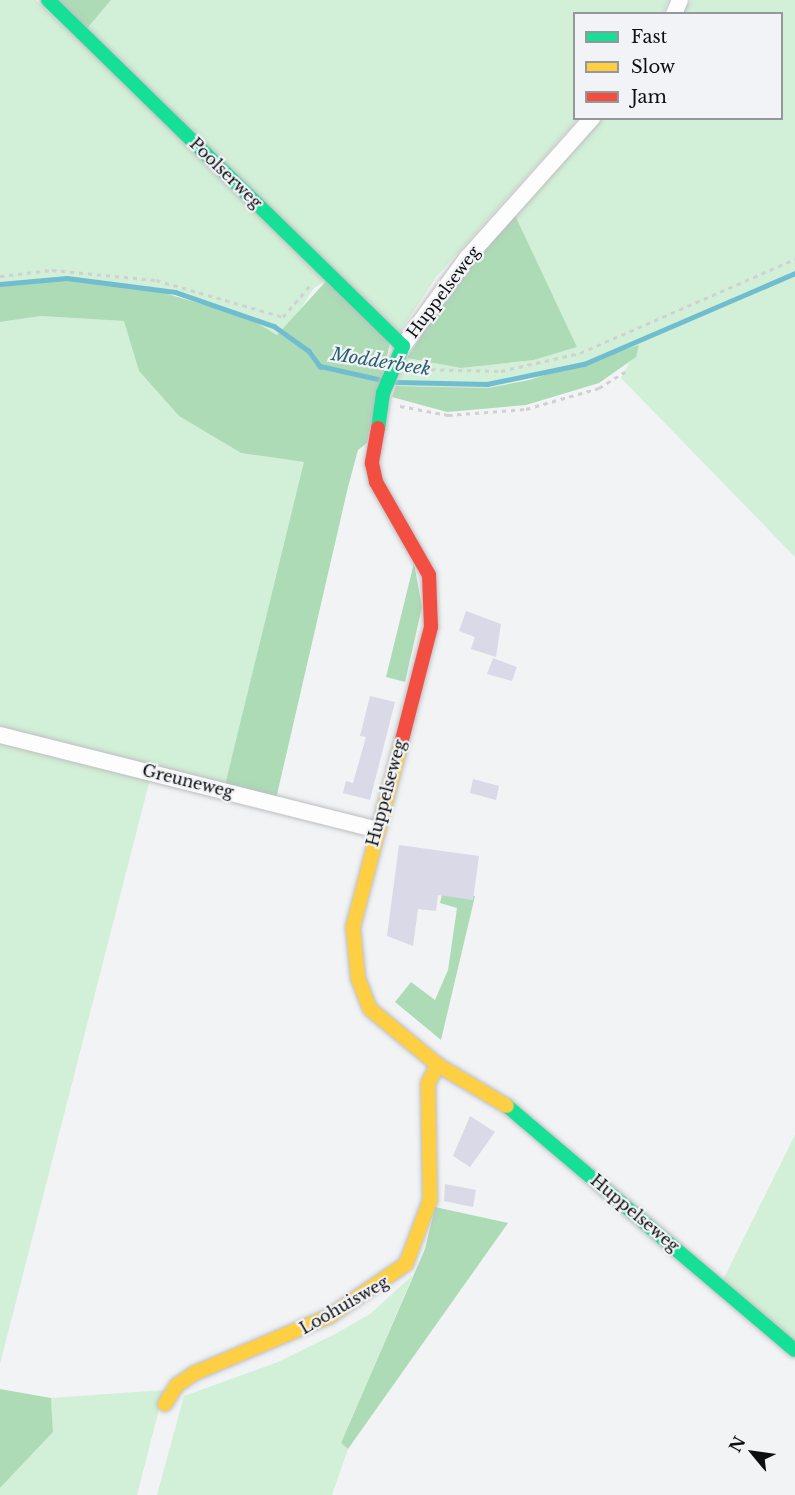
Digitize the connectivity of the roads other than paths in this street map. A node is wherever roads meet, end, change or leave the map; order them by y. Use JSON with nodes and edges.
{"nodes":[{"id":1,"x":48,"y":0,"type":"edge"},
{"id":2,"x":590,"y":120,"type":"edge"},
{"id":3,"x":403,"y":346,"type":"junction"},
{"id":4,"x":0,"y":735,"type":"edge"},
{"id":5,"x":375,"y":829,"type":"junction"},
{"id":6,"x":438,"y":1065,"type":"junction"},
{"id":7,"x":795,"y":1350,"type":"edge"},
{"id":8,"x":165,"y":1404,"type":"dead end"}],
"edges":[{"from":1,"to":3,"type":"street","name":"Poolserweg"},
{"from":2,"to":3,"type":"street","name":"Huppelseweg"},
{"from":3,"to":5,"type":"street","name":"Huppelseweg"},
{"from":4,"to":5,"type":"street","name":"Greuneweg"},
{"from":5,"to":6,"type":"street","name":"Huppelseweg"},
{"from":6,"to":7,"type":"street","name":"Huppelseweg"},
{"from":6,"to":8,"type":"street","name":"Loohuisweg"}]}
